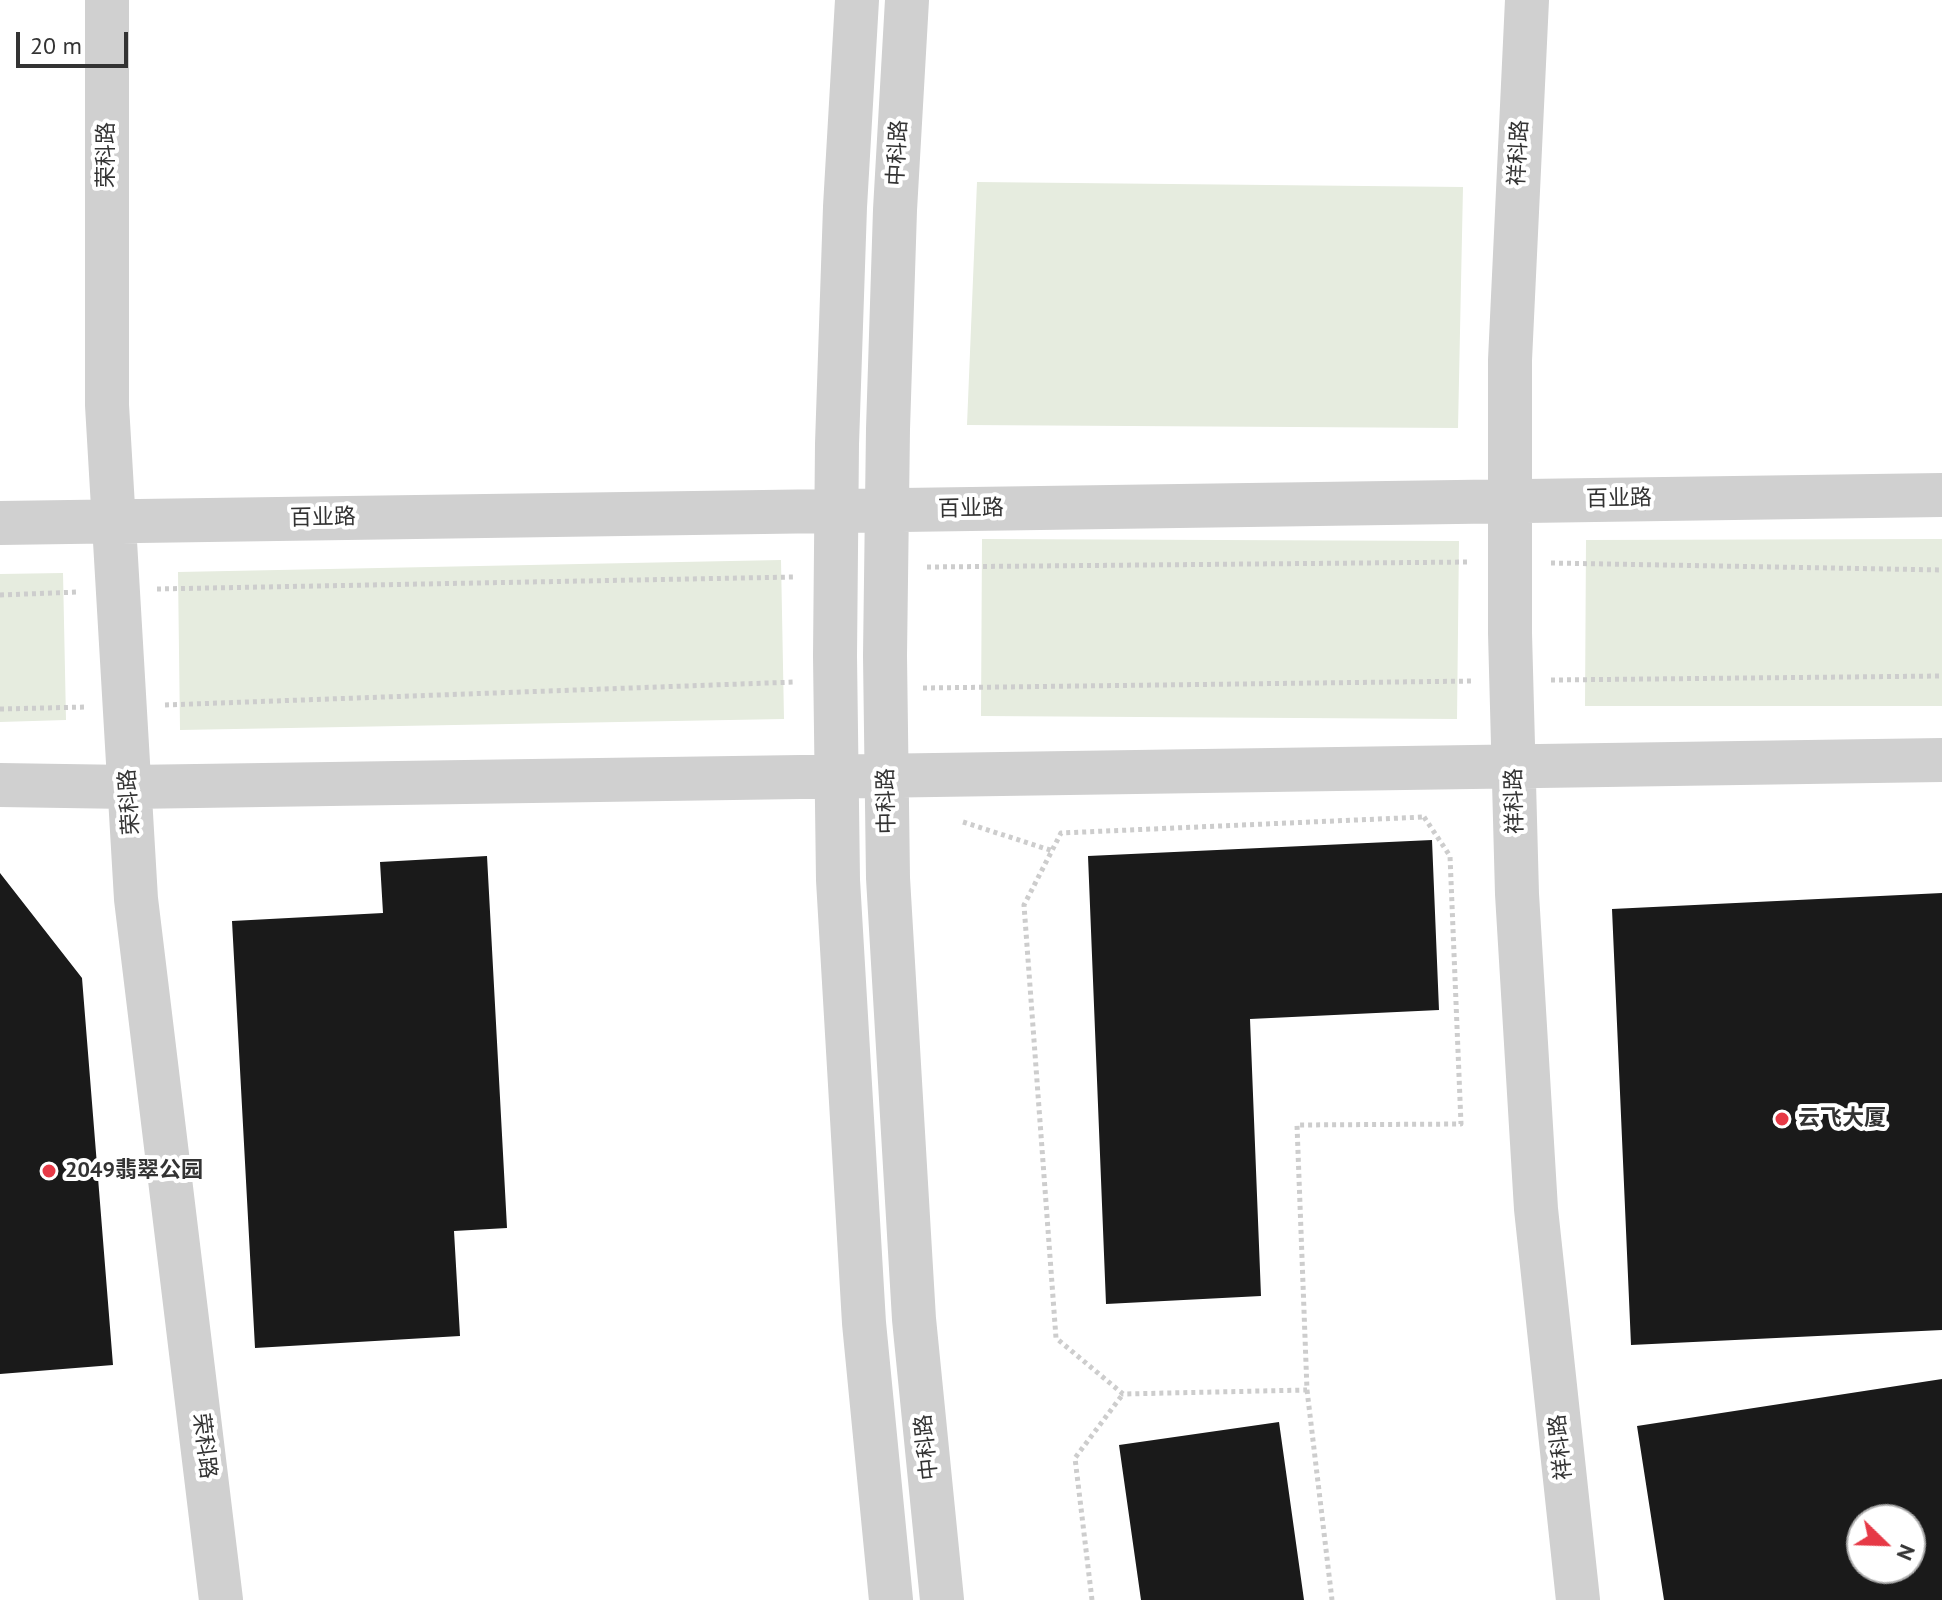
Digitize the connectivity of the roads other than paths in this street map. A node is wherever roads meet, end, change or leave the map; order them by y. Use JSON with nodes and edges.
{"nodes":[{"id":1,"x":107,"y":0,"type":"edge"},
{"id":2,"x":857,"y":0,"type":"edge"},
{"id":3,"x":907,"y":0,"type":"edge"},
{"id":4,"x":1527,"y":0,"type":"edge"},
{"id":5,"x":1942,"y":495,"type":"edge"},
{"id":6,"x":1510,"y":501,"type":"junction"},
{"id":7,"x":887,"y":510,"type":"junction"},
{"id":8,"x":837,"y":511,"type":"junction"},
{"id":9,"x":113,"y":521,"type":"junction"},
{"id":10,"x":0,"y":523,"type":"edge"},
{"id":11,"x":1942,"y":760,"type":"edge"},
{"id":12,"x":1514,"y":766,"type":"junction"},
{"id":13,"x":836,"y":776,"type":"junction"},
{"id":14,"x":887,"y":776,"type":"junction"},
{"id":15,"x":0,"y":785,"type":"edge"},
{"id":16,"x":129,"y":787,"type":"junction"},
{"id":17,"x":221,"y":1600,"type":"edge"},
{"id":18,"x":891,"y":1600,"type":"edge"},
{"id":19,"x":942,"y":1600,"type":"edge"},
{"id":20,"x":1578,"y":1600,"type":"edge"}],
"edges":[{"from":1,"to":9,"type":"street","name":"荣科路"},
{"from":2,"to":8,"type":"street"},
{"from":3,"to":7,"type":"street","name":"中科路"},
{"from":4,"to":6,"type":"street","name":"祥科路"},
{"from":5,"to":6,"type":"street","name":"百业路"},
{"from":6,"to":7,"type":"street","name":"百业路"},
{"from":6,"to":12,"type":"street","name":"祥科路"},
{"from":7,"to":8,"type":"street","name":"百业路"},
{"from":7,"to":14,"type":"street","name":"中科路"},
{"from":8,"to":9,"type":"street","name":"百业路"},
{"from":8,"to":13,"type":"street"},
{"from":9,"to":10,"type":"street","name":"百业路"},
{"from":9,"to":16,"type":"street","name":"荣科路"},
{"from":11,"to":12,"type":"street"},
{"from":12,"to":14,"type":"street"},
{"from":12,"to":20,"type":"street","name":"祥科路"},
{"from":13,"to":14,"type":"street"},
{"from":13,"to":16,"type":"street"},
{"from":13,"to":18,"type":"street"},
{"from":14,"to":19,"type":"street","name":"中科路"},
{"from":15,"to":16,"type":"street"},
{"from":16,"to":17,"type":"street","name":"荣科路"}]}
